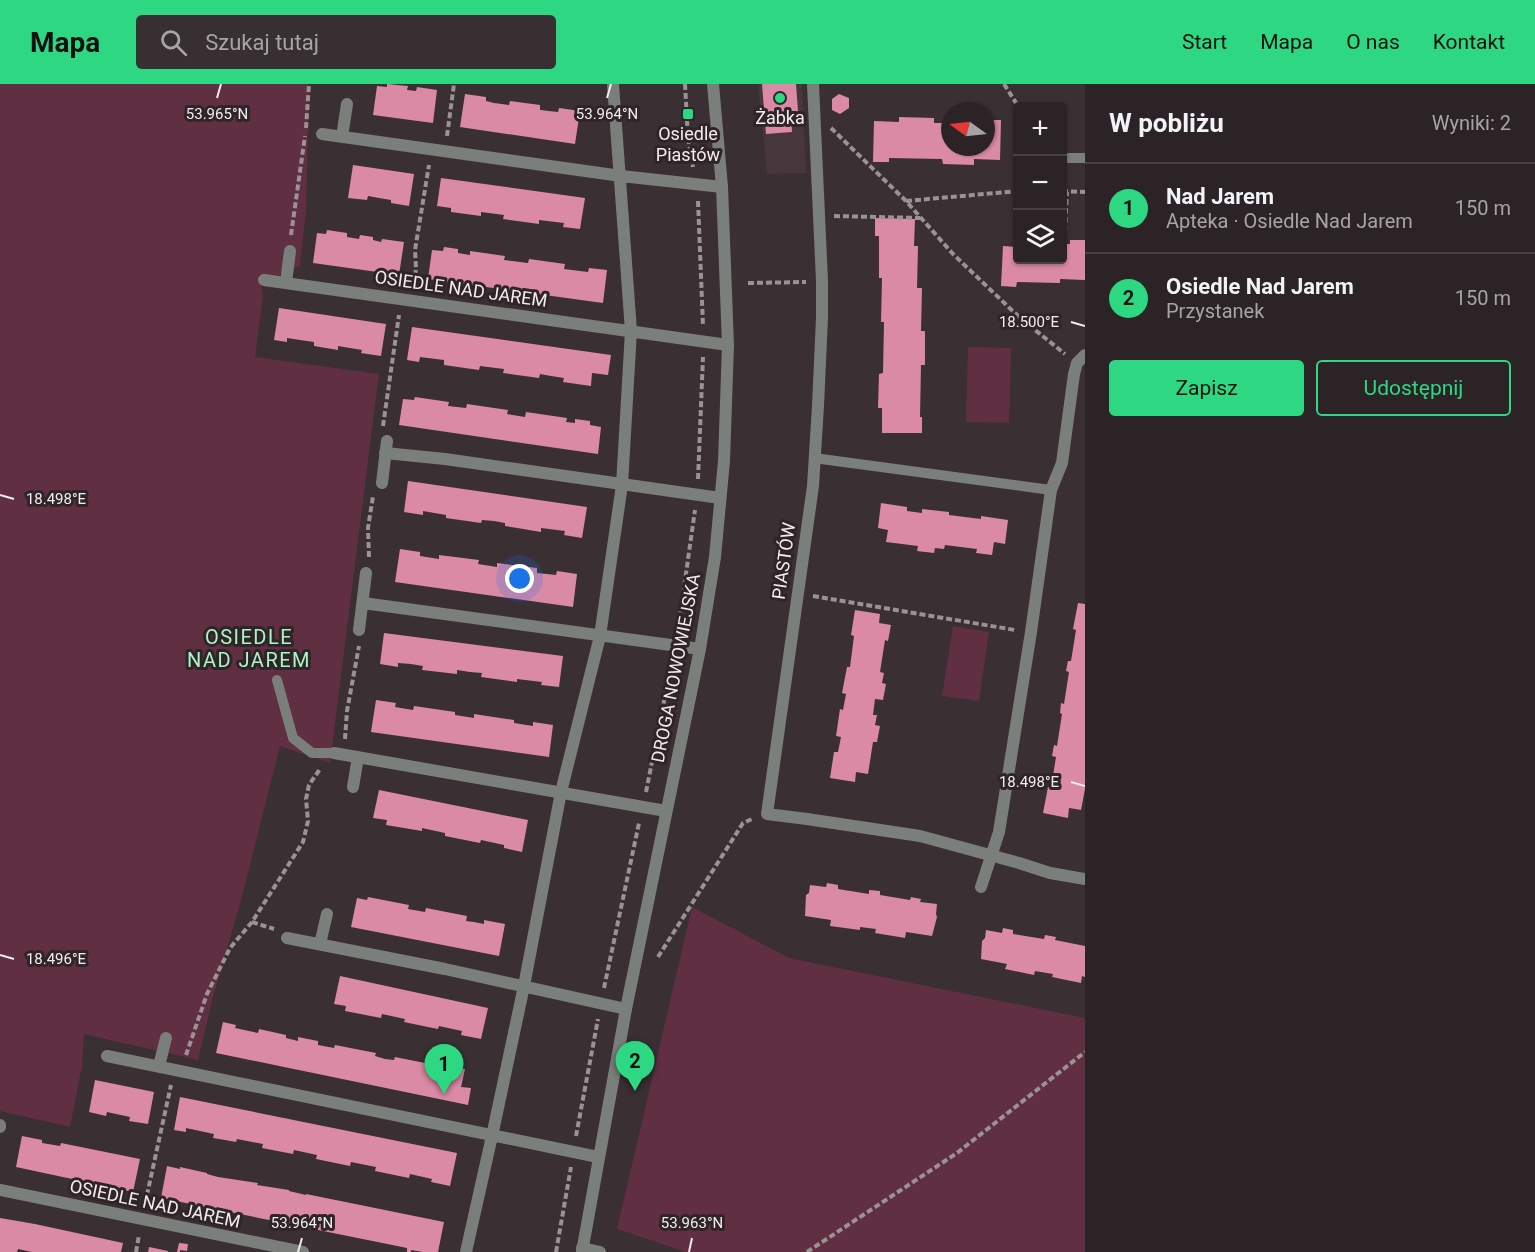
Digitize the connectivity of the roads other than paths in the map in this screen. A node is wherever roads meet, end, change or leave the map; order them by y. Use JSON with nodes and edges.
{"nodes":[{"id":1,"x":613,"y":84,"type":"edge"},
{"id":2,"x":713,"y":84,"type":"edge"},
{"id":3,"x":813,"y":84,"type":"edge"},
{"id":4,"x":347,"y":104,"type":"dead end"},
{"id":5,"x":322,"y":134,"type":"dead end"},
{"id":6,"x":342,"y":137,"type":"junction"},
{"id":7,"x":1067,"y":158,"type":"edge"},
{"id":8,"x":1085,"y":158,"type":"edge"},
{"id":9,"x":621,"y":176,"type":"junction"},
{"id":10,"x":722,"y":187,"type":"junction"},
{"id":11,"x":290,"y":251,"type":"road end"},
{"id":12,"x":264,"y":280,"type":"dead end"},
{"id":13,"x":286,"y":283,"type":"junction"},
{"id":14,"x":631,"y":331,"type":"junction"},
{"id":15,"x":728,"y":345,"type":"junction"},
{"id":16,"x":1081,"y":359,"type":"edge"},
{"id":17,"x":814,"y":458,"type":"junction"},
{"id":18,"x":382,"y":483,"type":"road end"},
{"id":19,"x":622,"y":485,"type":"junction"},
{"id":20,"x":1051,"y":490,"type":"junction"},
{"id":21,"x":720,"y":498,"type":"junction"},
{"id":22,"x":366,"y":573,"type":"road end"},
{"id":23,"x":363,"y":603,"type":"junction"},
{"id":24,"x":359,"y":630,"type":"road end"},
{"id":25,"x":600,"y":636,"type":"junction"},
{"id":26,"x":700,"y":649,"type":"junction"},
{"id":27,"x":277,"y":680,"type":"dead end"},
{"id":28,"x":338,"y":754,"type":"joint"},
{"id":29,"x":358,"y":757,"type":"junction"},
{"id":30,"x":353,"y":787,"type":"dead end"},
{"id":31,"x":561,"y":792,"type":"junction"},
{"id":32,"x":666,"y":811,"type":"junction"},
{"id":33,"x":991,"y":856,"type":"junction"},
{"id":34,"x":1085,"y":879,"type":"edge"},
{"id":35,"x":981,"y":887,"type":"dead end"},
{"id":36,"x":327,"y":914,"type":"dead end"},
{"id":37,"x":287,"y":938,"type":"dead end"},
{"id":38,"x":320,"y":944,"type":"junction"},
{"id":39,"x":524,"y":986,"type":"junction"},
{"id":40,"x":626,"y":1009,"type":"junction"},
{"id":41,"x":166,"y":1038,"type":"dead end"},
{"id":42,"x":107,"y":1056,"type":"dead end"},
{"id":43,"x":159,"y":1066,"type":"junction"},
{"id":44,"x":492,"y":1136,"type":"junction"},
{"id":45,"x":598,"y":1157,"type":"junction"},
{"id":46,"x":0,"y":1190,"type":"edge"},
{"id":47,"x":582,"y":1250,"type":"edge"},
{"id":48,"x":303,"y":1252,"type":"edge"},
{"id":49,"x":466,"y":1252,"type":"edge"},
{"id":50,"x":600,"y":1252,"type":"edge"}],
"edges":[{"from":1,"to":9,"type":"street"},
{"from":2,"to":10,"type":"street","name":"DROGA NOWOWIEJSKA"},
{"from":3,"to":17,"type":"street","name":"PIASTÓW"},
{"from":4,"to":6,"type":"street"},
{"from":5,"to":6,"type":"street"},
{"from":6,"to":9,"type":"street"},
{"from":7,"to":8,"type":"lane"},
{"from":9,"to":10,"type":"street"},
{"from":9,"to":14,"type":"street"},
{"from":10,"to":15,"type":"street","name":"DROGA NOWOWIEJSKA"},
{"from":11,"to":13,"type":"street"},
{"from":12,"to":13,"type":"street","name":"OSIEDLE NAD JAREM"},
{"from":13,"to":14,"type":"street","name":"OSIEDLE NAD JAREM"},
{"from":14,"to":15,"type":"street","name":"OSIEDLE NAD JAREM"},
{"from":14,"to":19,"type":"street"},
{"from":15,"to":21,"type":"street","name":"DROGA NOWOWIEJSKA"},
{"from":16,"to":20,"type":"street"},
{"from":17,"to":20,"type":"lane"},
{"from":17,"to":33,"type":"street","name":"PIASTÓW"},
{"from":18,"to":19,"type":"street"},
{"from":19,"to":21,"type":"street"},
{"from":19,"to":25,"type":"street"},
{"from":20,"to":33,"type":"street"},
{"from":21,"to":26,"type":"street","name":"DROGA NOWOWIEJSKA"},
{"from":22,"to":23,"type":"street"},
{"from":23,"to":24,"type":"street"},
{"from":23,"to":25,"type":"street"},
{"from":25,"to":26,"type":"street"},
{"from":25,"to":31,"type":"street"},
{"from":26,"to":32,"type":"street","name":"DROGA NOWOWIEJSKA"},
{"from":27,"to":28,"type":"lane"},
{"from":28,"to":29,"type":"street"},
{"from":29,"to":30,"type":"street"},
{"from":29,"to":31,"type":"street"},
{"from":31,"to":32,"type":"street"},
{"from":31,"to":39,"type":"street"},
{"from":32,"to":40,"type":"street","name":"DROGA NOWOWIEJSKA"},
{"from":33,"to":34,"type":"street"},
{"from":33,"to":35,"type":"street"},
{"from":36,"to":38,"type":"street"},
{"from":37,"to":38,"type":"street"},
{"from":38,"to":39,"type":"street"},
{"from":39,"to":40,"type":"street"},
{"from":39,"to":44,"type":"street"},
{"from":40,"to":45,"type":"street","name":"DROGA NOWOWIEJSKA"},
{"from":41,"to":43,"type":"street"},
{"from":42,"to":43,"type":"street"},
{"from":43,"to":44,"type":"street"},
{"from":44,"to":45,"type":"street"},
{"from":44,"to":49,"type":"street"},
{"from":45,"to":47,"type":"street","name":"DROGA NOWOWIEJSKA"},
{"from":46,"to":48,"type":"street","name":"OSIEDLE NAD JAREM"},
{"from":47,"to":50,"type":"street"}]}
